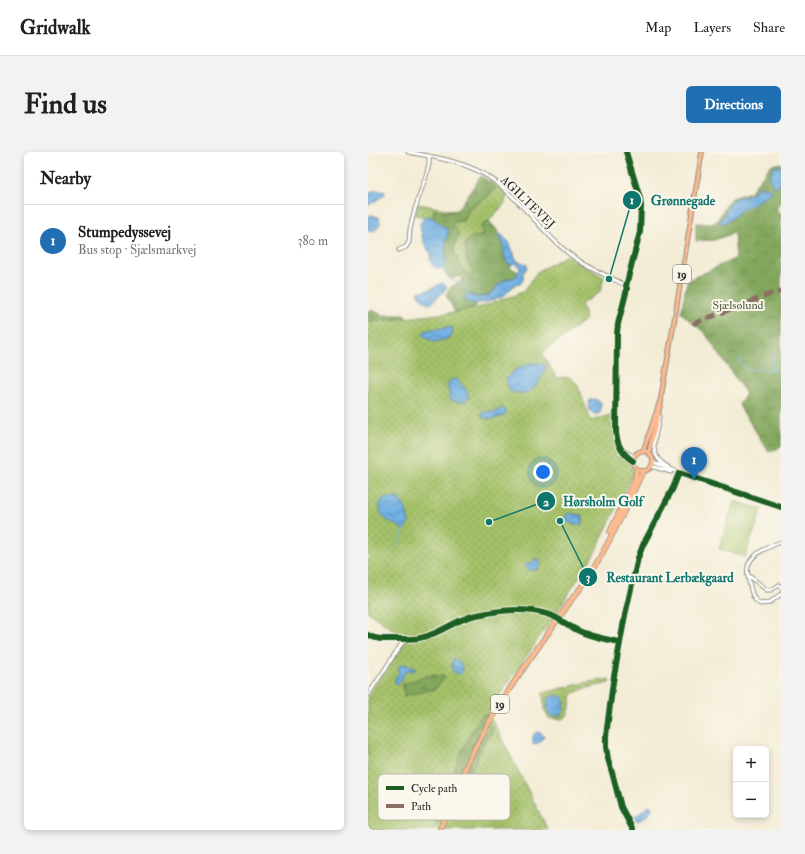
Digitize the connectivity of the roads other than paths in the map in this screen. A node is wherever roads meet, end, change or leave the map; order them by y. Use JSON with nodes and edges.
{"nodes":[{"id":1,"x":409,"y":152,"type":"edge"},
{"id":2,"x":626,"y":152,"type":"edge"},
{"id":3,"x":702,"y":152,"type":"edge"},
{"id":4,"x":429,"y":157,"type":"junction"},
{"id":5,"x":399,"y":250,"type":"dead end"},
{"id":6,"x":626,"y":286,"type":"junction"},
{"id":7,"x":661,"y":397,"type":"junction"},
{"id":8,"x":659,"y":415,"type":"junction"},
{"id":9,"x":618,"y":442,"type":"junction"},
{"id":10,"x":643,"y":452,"type":"junction"},
{"id":11,"x":649,"y":454,"type":"junction"},
{"id":12,"x":635,"y":456,"type":"junction"},
{"id":13,"x":633,"y":461,"type":"junction"},
{"id":14,"x":652,"y":464,"type":"junction"},
{"id":15,"x":637,"y":469,"type":"junction"},
{"id":16,"x":643,"y":471,"type":"junction"},
{"id":17,"x":678,"y":472,"type":"junction"},
{"id":18,"x":781,"y":507,"type":"edge"},
{"id":19,"x":781,"y":542,"type":"edge"},
{"id":20,"x":748,"y":575,"type":"junction"},
{"id":21,"x":580,"y":588,"type":"junction"},
{"id":22,"x":781,"y":588,"type":"edge"},
{"id":23,"x":781,"y":594,"type":"edge"},
{"id":24,"x":555,"y":617,"type":"dead end"},
{"id":25,"x":562,"y":621,"type":"dead end"},
{"id":26,"x":368,"y":635,"type":"edge"},
{"id":27,"x":404,"y":640,"type":"junction"},
{"id":28,"x":620,"y":642,"type":"junction"},
{"id":29,"x":368,"y":695,"type":"edge"},
{"id":30,"x":462,"y":774,"type":"edge"},
{"id":31,"x":443,"y":820,"type":"edge"},
{"id":32,"x":440,"y":830,"type":"edge"},
{"id":33,"x":633,"y":830,"type":"edge"}],
"edges":[{"from":1,"to":4,"type":"street","name":"AGILTEVEJ"},
{"from":2,"to":6,"type":"street"},
{"from":3,"to":7,"type":"main road","number":"19"},
{"from":4,"to":5,"type":"street"},
{"from":4,"to":6,"type":"street","name":"AGILTEVEJ"},
{"from":6,"to":9,"type":"street"},
{"from":7,"to":8,"type":"main road","number":"19"},
{"from":7,"to":10,"type":"main road","number":"19"},
{"from":8,"to":11,"type":"main road","number":"19"},
{"from":8,"to":17,"type":"street"},
{"from":9,"to":12,"type":"street"},
{"from":9,"to":13,"type":"street"},
{"from":10,"to":11,"type":"main road"},
{"from":10,"to":12,"type":"main road"},
{"from":11,"to":14,"type":"main road"},
{"from":12,"to":13,"type":"main road"},
{"from":13,"to":15,"type":"main road"},
{"from":14,"to":16,"type":"main road"},
{"from":14,"to":17,"type":"street"},
{"from":15,"to":16,"type":"main road"},
{"from":15,"to":21,"type":"highway","number":"19"},
{"from":16,"to":21,"type":"highway","number":"19"},
{"from":17,"to":18,"type":"street"},
{"from":17,"to":28,"type":"street"},
{"from":19,"to":20,"type":"street"},
{"from":20,"to":22,"type":"street"},
{"from":20,"to":23,"type":"street"},
{"from":21,"to":30,"type":"highway","number":"19"},
{"from":24,"to":27,"type":"street"},
{"from":25,"to":28,"type":"street"},
{"from":26,"to":27,"type":"street"},
{"from":27,"to":29,"type":"street"},
{"from":28,"to":33,"type":"street"},
{"from":31,"to":32,"type":"highway","number":"19"}]}
